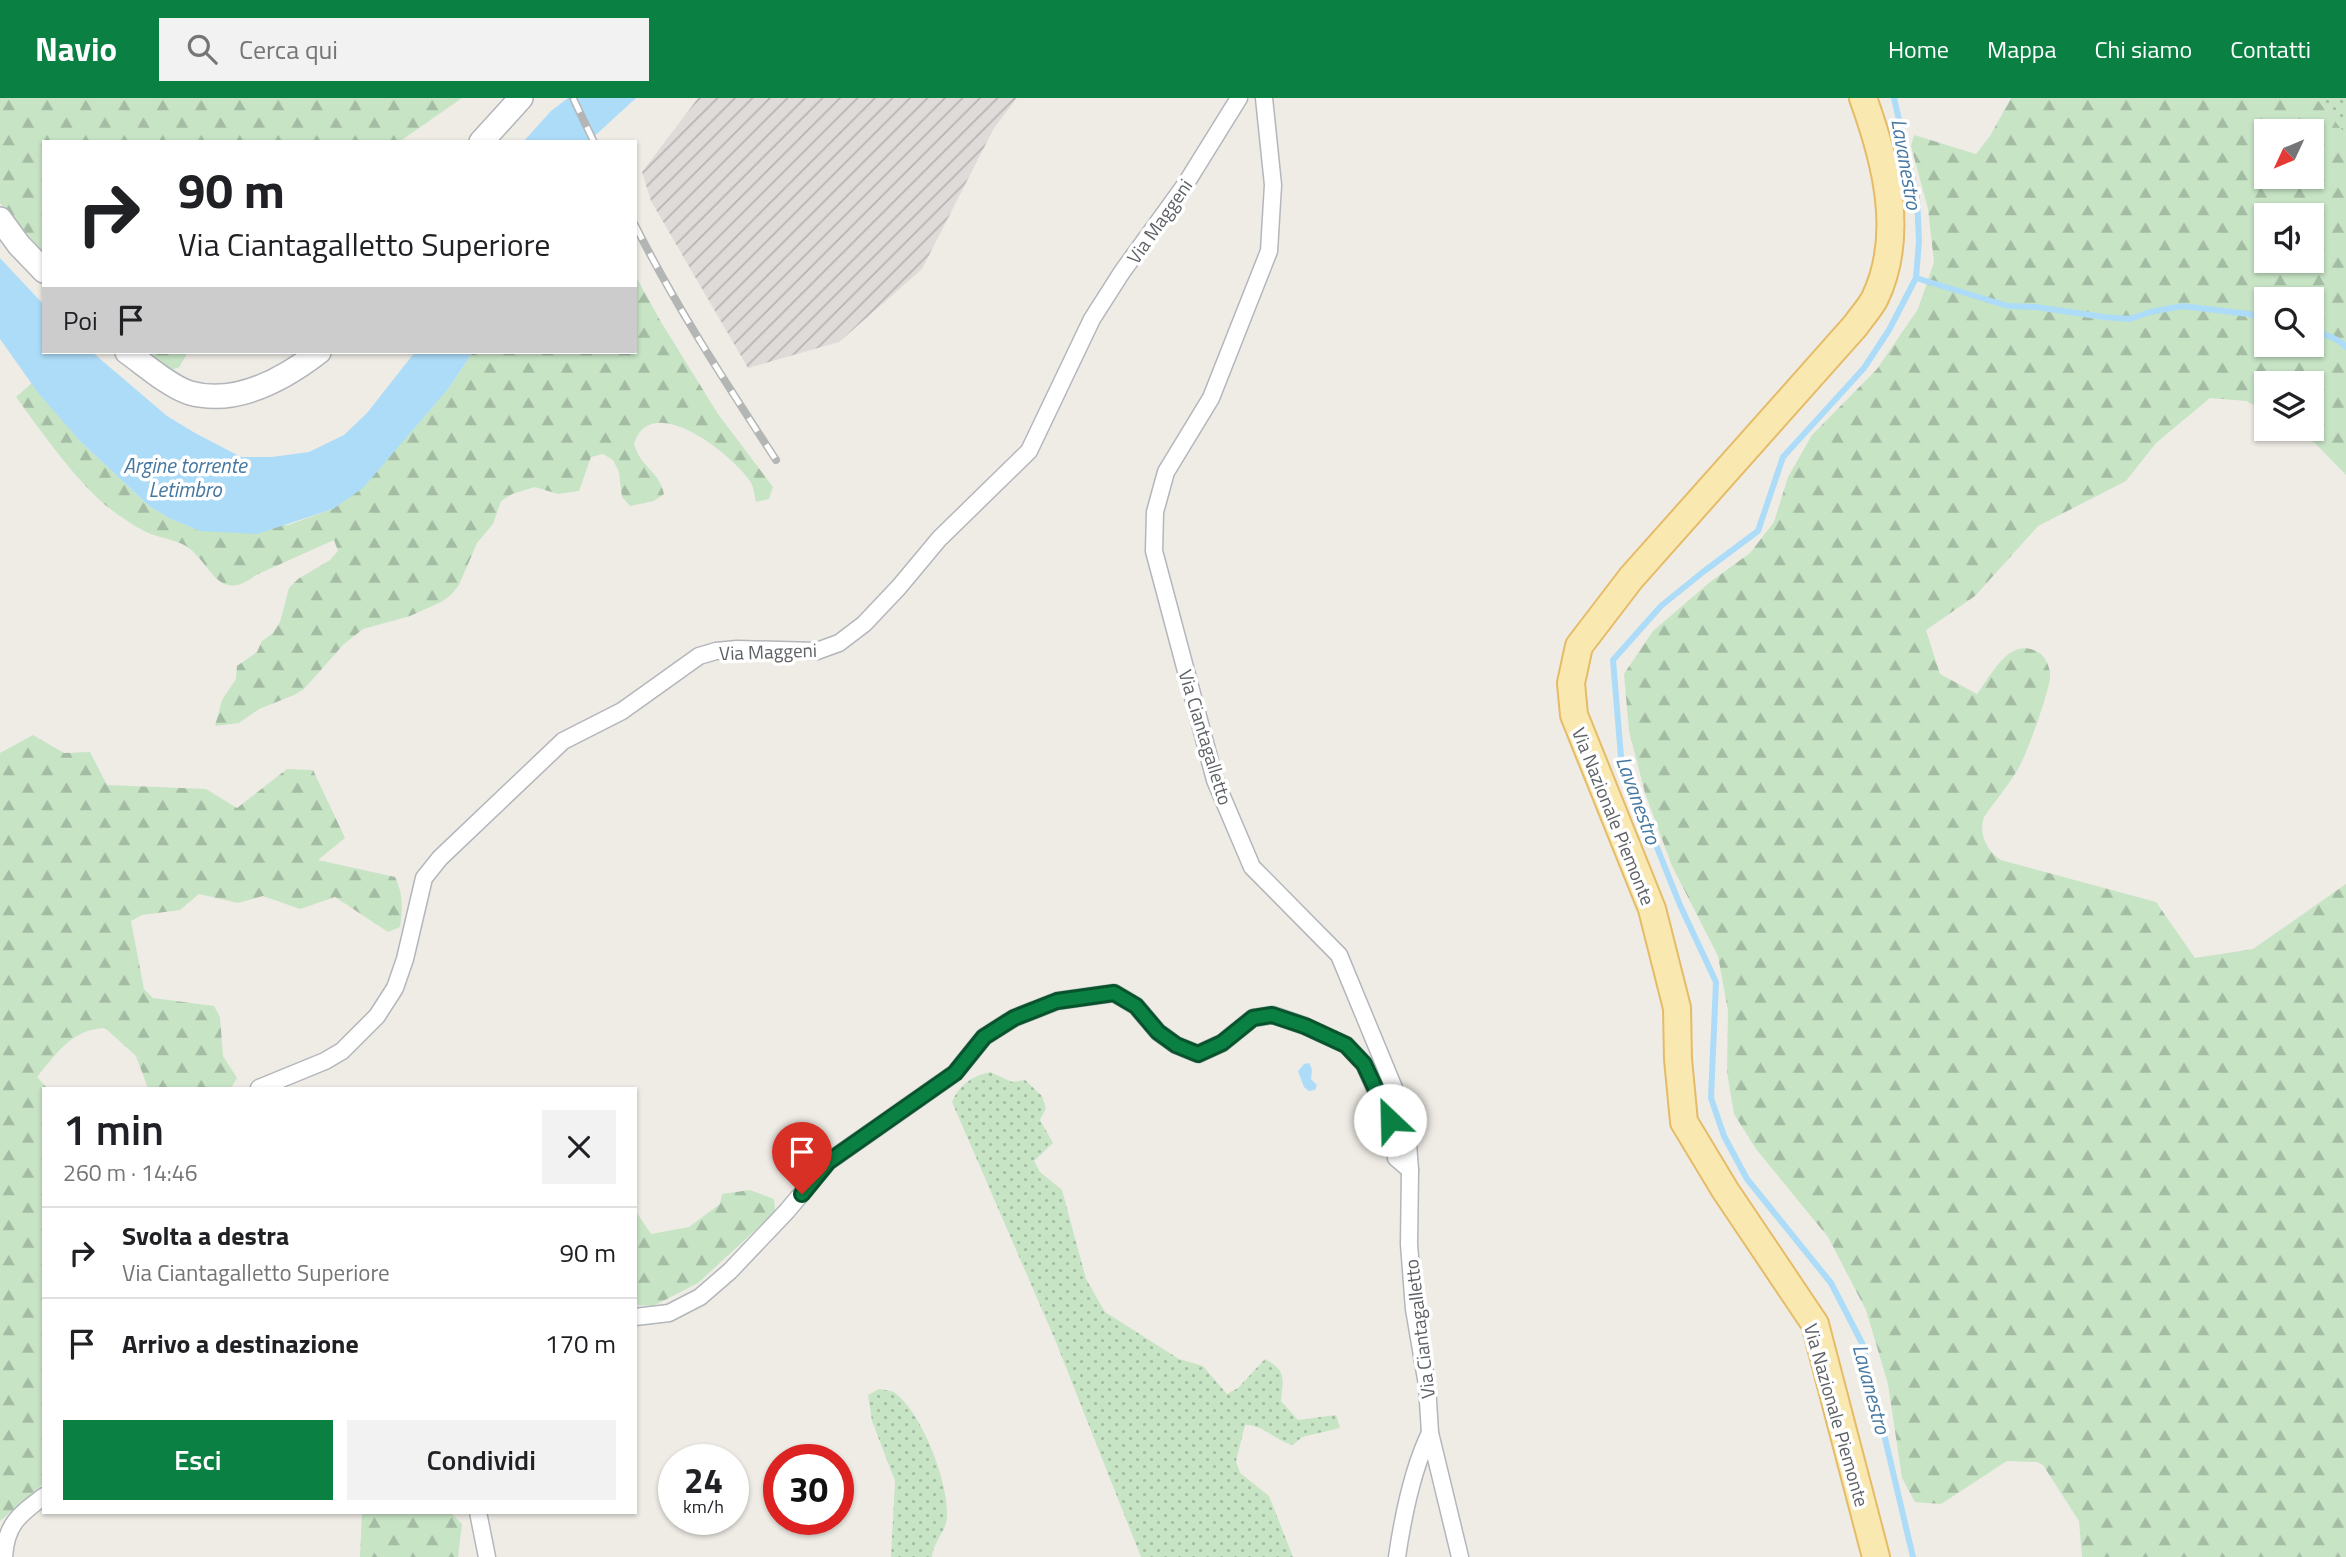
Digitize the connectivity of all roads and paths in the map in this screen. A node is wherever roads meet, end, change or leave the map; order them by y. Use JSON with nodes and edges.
{"nodes":[{"id":1,"x":521,"y":98,"type":"edge"},
{"id":2,"x":1239,"y":98,"type":"edge"},
{"id":3,"x":1264,"y":98,"type":"edge"},
{"id":4,"x":1863,"y":98,"type":"edge"},
{"id":5,"x":483,"y":140,"type":"edge"},
{"id":6,"x":0,"y":219,"type":"edge"},
{"id":7,"x":42,"y":269,"type":"edge"},
{"id":8,"x":130,"y":354,"type":"edge"},
{"id":9,"x":316,"y":354,"type":"edge"},
{"id":10,"x":261,"y":1087,"type":"edge"},
{"id":11,"x":1410,"y":1170,"type":"junction"},
{"id":12,"x":637,"y":1317,"type":"edge"},
{"id":13,"x":1430,"y":1433,"type":"junction"},
{"id":14,"x":42,"y":1498,"type":"edge"},
{"id":15,"x":478,"y":1514,"type":"edge"},
{"id":16,"x":4,"y":1557,"type":"edge"},
{"id":17,"x":487,"y":1557,"type":"edge"},
{"id":18,"x":1397,"y":1557,"type":"edge"},
{"id":19,"x":1460,"y":1557,"type":"edge"},
{"id":20,"x":1876,"y":1557,"type":"edge"}],
"edges":[{"from":1,"to":5,"type":"main road"},
{"from":2,"to":10,"type":"street","name":"Via Maggeni"},
{"from":3,"to":11,"type":"street","name":"Via Ciantagalletto"},
{"from":4,"to":20,"type":"main road","name":"Via Nazionale Piemonte"},
{"from":6,"to":7,"type":"main road"},
{"from":8,"to":9,"type":"main road"},
{"from":11,"to":12,"type":"street"},
{"from":11,"to":13,"type":"street","name":"Via Ciantagalletto"},
{"from":13,"to":18,"type":"street","name":"Via Ciantagalletto"},
{"from":13,"to":19,"type":"street","name":"Via Ciantagalletto"},
{"from":14,"to":16,"type":"street"},
{"from":15,"to":17,"type":"street"}]}
